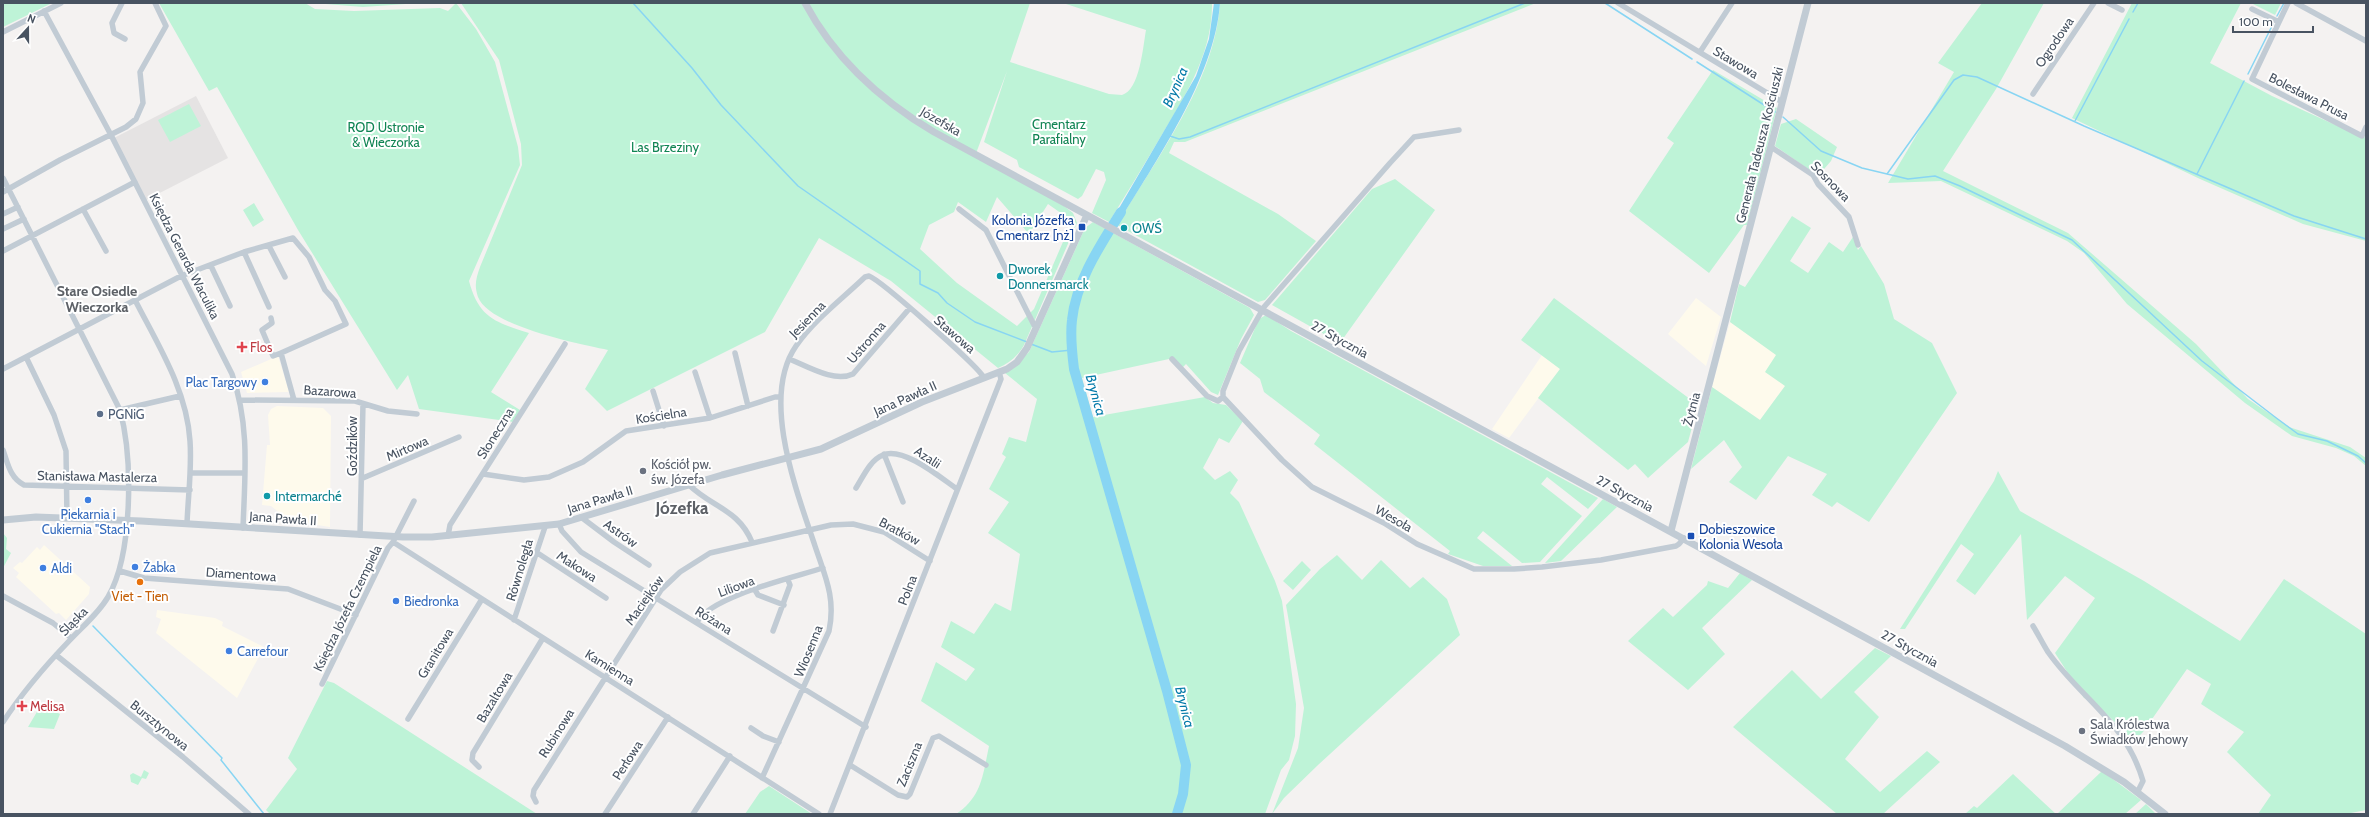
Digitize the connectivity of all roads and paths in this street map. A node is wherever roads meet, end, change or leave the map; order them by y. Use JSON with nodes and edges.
{"nodes":[{"id":1,"x":61,"y":3,"type":"edge"},
{"id":2,"x":122,"y":3,"type":"edge"},
{"id":3,"x":155,"y":3,"type":"edge"},
{"id":4,"x":805,"y":3,"type":"edge"},
{"id":5,"x":1618,"y":3,"type":"edge"},
{"id":6,"x":1732,"y":3,"type":"edge"},
{"id":7,"x":1808,"y":3,"type":"edge"},
{"id":8,"x":2094,"y":3,"type":"edge"},
{"id":9,"x":2108,"y":3,"type":"edge"},
{"id":10,"x":2288,"y":3,"type":"edge"},
{"id":11,"x":2296,"y":3,"type":"edge"},
{"id":12,"x":2252,"y":9,"type":"dead end"},
{"id":13,"x":2122,"y":10,"type":"dead end"},
{"id":14,"x":44,"y":11,"type":"junction"},
{"id":15,"x":2279,"y":22,"type":"junction"},
{"id":16,"x":3,"y":32,"type":"edge"},
{"id":17,"x":125,"y":39,"type":"dead end"},
{"id":18,"x":2366,"y":41,"type":"edge"},
{"id":19,"x":1700,"y":52,"type":"junction"},
{"id":20,"x":2033,"y":94,"type":"dead end"},
{"id":21,"x":1782,"y":102,"type":"junction"},
{"id":22,"x":2366,"y":127,"type":"edge"},
{"id":23,"x":1459,"y":130,"type":"dead end"},
{"id":24,"x":111,"y":135,"type":"junction"},
{"id":25,"x":1771,"y":147,"type":"junction"},
{"id":26,"x":3,"y":178,"type":"edge"},
{"id":27,"x":136,"y":182,"type":"junction"},
{"id":28,"x":6,"y":190,"type":"edge"},
{"id":29,"x":18,"y":207,"type":"junction"},
{"id":30,"x":83,"y":209,"type":"junction"},
{"id":31,"x":959,"y":209,"type":"dead end"},
{"id":32,"x":3,"y":214,"type":"edge"},
{"id":33,"x":1087,"y":215,"type":"junction"},
{"id":34,"x":24,"y":218,"type":"junction"},
{"id":35,"x":1100,"y":223,"type":"joint"},
{"id":36,"x":3,"y":229,"type":"edge"},
{"id":37,"x":32,"y":236,"type":"junction"},
{"id":38,"x":1858,"y":245,"type":"dead end"},
{"id":39,"x":269,"y":246,"type":"junction"},
{"id":40,"x":3,"y":251,"type":"edge"},
{"id":41,"x":106,"y":251,"type":"dead end"},
{"id":42,"x":244,"y":252,"type":"junction"},
{"id":43,"x":211,"y":266,"type":"junction"},
{"id":44,"x":181,"y":276,"type":"junction"},
{"id":45,"x":285,"y":277,"type":"dead end"},
{"id":46,"x":865,"y":277,"type":"joint"},
{"id":47,"x":1733,"y":293,"type":"joint"},
{"id":48,"x":135,"y":300,"type":"junction"},
{"id":49,"x":230,"y":306,"type":"dead end"},
{"id":50,"x":269,"y":307,"type":"dead end"},
{"id":51,"x":909,"y":309,"type":"junction"},
{"id":52,"x":1262,"y":310,"type":"junction"},
{"id":53,"x":270,"y":318,"type":"dead end"},
{"id":54,"x":1037,"y":326,"type":"junction"},
{"id":55,"x":80,"y":330,"type":"junction"},
{"id":56,"x":565,"y":344,"type":"dead end"},
{"id":57,"x":281,"y":353,"type":"junction"},
{"id":58,"x":735,"y":353,"type":"dead end"},
{"id":59,"x":26,"y":357,"type":"junction"},
{"id":60,"x":789,"y":359,"type":"junction"},
{"id":61,"x":1172,"y":359,"type":"dead end"},
{"id":62,"x":3,"y":369,"type":"edge"},
{"id":63,"x":695,"y":372,"type":"dead end"},
{"id":64,"x":999,"y":372,"type":"junction"},
{"id":65,"x":984,"y":378,"type":"junction"},
{"id":66,"x":653,"y":391,"type":"dead end"},
{"id":67,"x":180,"y":396,"type":"junction"},
{"id":68,"x":781,"y":397,"type":"junction"},
{"id":69,"x":1224,"y":397,"type":"junction"},
{"id":70,"x":241,"y":400,"type":"junction"},
{"id":71,"x":294,"y":400,"type":"junction"},
{"id":72,"x":363,"y":404,"type":"junction"},
{"id":73,"x":748,"y":406,"type":"junction"},
{"id":74,"x":120,"y":410,"type":"junction"},
{"id":75,"x":417,"y":414,"type":"dead end"},
{"id":76,"x":710,"y":418,"type":"junction"},
{"id":77,"x":664,"y":426,"type":"junction"},
{"id":78,"x":459,"y":437,"type":"dead end"},
{"id":79,"x":3,"y":450,"type":"edge"},
{"id":80,"x":884,"y":454,"type":"junction"},
{"id":81,"x":788,"y":459,"type":"junction"},
{"id":82,"x":190,"y":472,"type":"junction"},
{"id":83,"x":245,"y":473,"type":"junction"},
{"id":84,"x":483,"y":474,"type":"junction"},
{"id":85,"x":363,"y":478,"type":"junction"},
{"id":86,"x":689,"y":485,"type":"junction"},
{"id":87,"x":68,"y":486,"type":"junction"},
{"id":88,"x":127,"y":488,"type":"junction"},
{"id":89,"x":856,"y":488,"type":"dead end"},
{"id":90,"x":957,"y":489,"type":"junction"},
{"id":91,"x":190,"y":490,"type":"junction"},
{"id":92,"x":414,"y":501,"type":"dead end"},
{"id":93,"x":903,"y":502,"type":"dead end"},
{"id":94,"x":581,"y":517,"type":"junction"},
{"id":95,"x":67,"y":518,"type":"junction"},
{"id":96,"x":3,"y":520,"type":"edge"},
{"id":97,"x":126,"y":521,"type":"junction"},
{"id":98,"x":187,"y":524,"type":"junction"},
{"id":99,"x":559,"y":524,"type":"junction"},
{"id":100,"x":544,"y":527,"type":"junction"},
{"id":101,"x":243,"y":528,"type":"junction"},
{"id":102,"x":810,"y":529,"type":"junction"},
{"id":103,"x":1671,"y":531,"type":"junction"},
{"id":104,"x":360,"y":535,"type":"junction"},
{"id":105,"x":448,"y":536,"type":"junction"},
{"id":106,"x":1684,"y":538,"type":"junction"},
{"id":107,"x":394,"y":539,"type":"junction"},
{"id":108,"x":752,"y":542,"type":"junction"},
{"id":109,"x":536,"y":552,"type":"junction"},
{"id":110,"x":930,"y":561,"type":"junction"},
{"id":111,"x":649,"y":565,"type":"dead end"},
{"id":112,"x":823,"y":568,"type":"junction"},
{"id":113,"x":120,"y":571,"type":"junction"},
{"id":114,"x":788,"y":580,"type":"junction"},
{"id":115,"x":755,"y":590,"type":"junction"},
{"id":116,"x":3,"y":596,"type":"edge"},
{"id":117,"x":606,"y":598,"type":"dead end"},
{"id":118,"x":656,"y":598,"type":"junction"},
{"id":119,"x":482,"y":599,"type":"junction"},
{"id":120,"x":784,"y":605,"type":"junction"},
{"id":121,"x":356,"y":615,"type":"junction"},
{"id":122,"x":514,"y":620,"type":"junction"},
{"id":123,"x":697,"y":622,"type":"junction"},
{"id":124,"x":2033,"y":626,"type":"dead end"},
{"id":125,"x":774,"y":631,"type":"dead end"},
{"id":126,"x":71,"y":638,"type":"junction"},
{"id":127,"x":543,"y":638,"type":"junction"},
{"id":128,"x":56,"y":655,"type":"junction"},
{"id":129,"x":606,"y":677,"type":"junction"},
{"id":130,"x":322,"y":684,"type":"dead end"},
{"id":131,"x":804,"y":689,"type":"junction"},
{"id":132,"x":668,"y":717,"type":"junction"},
{"id":133,"x":408,"y":719,"type":"dead end"},
{"id":134,"x":3,"y":722,"type":"edge"},
{"id":135,"x":866,"y":727,"type":"junction"},
{"id":136,"x":751,"y":728,"type":"dead end"},
{"id":137,"x":779,"y":742,"type":"junction"},
{"id":138,"x":730,"y":756,"type":"junction"},
{"id":139,"x":850,"y":765,"type":"junction"},
{"id":140,"x":986,"y":765,"type":"dead end"},
{"id":141,"x":479,"y":768,"type":"dead end"},
{"id":142,"x":762,"y":778,"type":"junction"},
{"id":143,"x":2138,"y":791,"type":"junction"},
{"id":144,"x":536,"y":802,"type":"dead end"},
{"id":145,"x":248,"y":814,"type":"edge"},
{"id":146,"x":606,"y":814,"type":"edge"},
{"id":147,"x":693,"y":814,"type":"edge"},
{"id":148,"x":819,"y":814,"type":"edge"},
{"id":149,"x":830,"y":814,"type":"edge"},
{"id":150,"x":2165,"y":814,"type":"edge"}],
"edges":[{"from":1,"to":14,"type":"street"},
{"from":2,"to":17,"type":"street"},
{"from":3,"to":24,"type":"street"},
{"from":4,"to":33,"type":"street","name":"Józefska"},
{"from":5,"to":19,"type":"street","name":"Stawowa"},
{"from":6,"to":19,"type":"street","name":"Stawowa"},
{"from":7,"to":21,"type":"street","name":"Generała Tadeusza Kościuszki"},
{"from":8,"to":20,"type":"street","name":"Ogrodowa"},
{"from":9,"to":13,"type":"street"},
{"from":10,"to":15,"type":"street","name":"Bolesława Prusa"},
{"from":11,"to":18,"type":"street"},
{"from":12,"to":15,"type":"street"},
{"from":14,"to":16,"type":"street"},
{"from":14,"to":24,"type":"street","name":"Księdza Gerarda Waculika"},
{"from":15,"to":22,"type":"street","name":"Bolesława Prusa"},
{"from":19,"to":21,"type":"street","name":"Stawowa"},
{"from":21,"to":25,"type":"street","name":"Generała Tadeusza Kościuszki"},
{"from":23,"to":52,"type":"street"},
{"from":24,"to":27,"type":"street","name":"Księdza Gerarda Waculika"},
{"from":24,"to":28,"type":"street"},
{"from":25,"to":38,"type":"street","name":"Sosnowa"},
{"from":25,"to":47,"type":"street","name":"Generała Tadeusza Kościuszki"},
{"from":26,"to":28,"type":"street","name":"Śląska"},
{"from":27,"to":30,"type":"street"},
{"from":27,"to":44,"type":"street","name":"Księdza Gerarda Waculika"},
{"from":28,"to":29,"type":"street","name":"Śląska"},
{"from":29,"to":32,"type":"street"},
{"from":29,"to":34,"type":"street","name":"Śląska"},
{"from":30,"to":37,"type":"street"},
{"from":30,"to":41,"type":"street"},
{"from":31,"to":54,"type":"street"},
{"from":33,"to":35,"type":"street","name":"Józefska"},
{"from":33,"to":54,"type":"street","name":"Jana Pawła II"},
{"from":34,"to":36,"type":"street"},
{"from":34,"to":37,"type":"street","name":"Śląska"},
{"from":35,"to":52,"type":"street","name":"27 Stycznia"},
{"from":37,"to":40,"type":"street"},
{"from":37,"to":55,"type":"street","name":"Śląska"},
{"from":39,"to":42,"type":"street"},
{"from":39,"to":45,"type":"street"},
{"from":39,"to":57,"type":"street"},
{"from":42,"to":43,"type":"street"},
{"from":42,"to":50,"type":"street"},
{"from":43,"to":44,"type":"street"},
{"from":43,"to":49,"type":"street"},
{"from":44,"to":48,"type":"street"},
{"from":44,"to":70,"type":"street","name":"Księdza Gerarda Waculika"},
{"from":46,"to":51,"type":"street","name":"Stawowa"},
{"from":46,"to":60,"type":"street","name":"Jesienna"},
{"from":47,"to":103,"type":"street","name":"Żytnia"},
{"from":48,"to":55,"type":"street"},
{"from":48,"to":67,"type":"street"},
{"from":51,"to":60,"type":"street","name":"Ustronna"},
{"from":51,"to":65,"type":"street","name":"Stawowa"},
{"from":52,"to":69,"type":"street"},
{"from":52,"to":103,"type":"street","name":"27 Stycznia"},
{"from":53,"to":57,"type":"street"},
{"from":54,"to":64,"type":"street","name":"Jana Pawła II"},
{"from":55,"to":59,"type":"street"},
{"from":55,"to":74,"type":"street","name":"Śląska"},
{"from":56,"to":84,"type":"street","name":"Słoneczna"},
{"from":57,"to":71,"type":"street"},
{"from":58,"to":73,"type":"street"},
{"from":59,"to":62,"type":"street"},
{"from":59,"to":87,"type":"street"},
{"from":60,"to":68,"type":"street","name":"Jesienna"},
{"from":61,"to":69,"type":"street"},
{"from":63,"to":76,"type":"street"},
{"from":64,"to":65,"type":"street","name":"Jana Pawła II"},
{"from":64,"to":90,"type":"street","name":"Polna"},
{"from":65,"to":81,"type":"street","name":"Jana Pawła II"},
{"from":66,"to":77,"type":"street"},
{"from":67,"to":74,"type":"street"},
{"from":67,"to":82,"type":"street"},
{"from":68,"to":73,"type":"street","name":"Kościelna"},
{"from":68,"to":81,"type":"street","name":"Jesienna"},
{"from":69,"to":106,"type":"street","name":"Wesoła"},
{"from":70,"to":71,"type":"street","name":"Bazarowa"},
{"from":70,"to":83,"type":"street","name":"Księdza Gerarda Waculika"},
{"from":71,"to":72,"type":"street","name":"Bazarowa"},
{"from":72,"to":75,"type":"street","name":"Bazarowa"},
{"from":72,"to":85,"type":"street","name":"Goździków"},
{"from":73,"to":76,"type":"street","name":"Kościelna"},
{"from":74,"to":88,"type":"street","name":"Śląska"},
{"from":76,"to":77,"type":"street","name":"Kościelna"},
{"from":77,"to":84,"type":"street","name":"Kościelna"},
{"from":78,"to":85,"type":"street","name":"Mirtowa"},
{"from":79,"to":87,"type":"street","name":"Stanisława Mastalerza"},
{"from":80,"to":89,"type":"street"},
{"from":80,"to":90,"type":"street","name":"Azalii"},
{"from":80,"to":93,"type":"street"},
{"from":81,"to":86,"type":"street","name":"Jana Pawła II"},
{"from":81,"to":102,"type":"street","name":"Wiosenna"},
{"from":82,"to":83,"type":"street"},
{"from":82,"to":91,"type":"street"},
{"from":83,"to":101,"type":"street","name":"Księdza Gerarda Waculika"},
{"from":84,"to":105,"type":"street","name":"Słoneczna"},
{"from":85,"to":104,"type":"street","name":"Goździków"},
{"from":86,"to":94,"type":"street","name":"Jana Pawła II"},
{"from":86,"to":108,"type":"street"},
{"from":87,"to":88,"type":"street","name":"Stanisława Mastalerza"},
{"from":87,"to":95,"type":"street"},
{"from":88,"to":91,"type":"street","name":"Stanisława Mastalerza"},
{"from":88,"to":97,"type":"street","name":"Śląska"},
{"from":90,"to":110,"type":"street","name":"Polna"},
{"from":91,"to":98,"type":"street"},
{"from":92,"to":107,"type":"street","name":"Księdza Józefa Czempiela"},
{"from":94,"to":99,"type":"street","name":"Jana Pawła II"},
{"from":94,"to":111,"type":"street","name":"Astrów"},
{"from":95,"to":96,"type":"street","name":"Jana Pawła II"},
{"from":95,"to":97,"type":"street","name":"Jana Pawła II"},
{"from":97,"to":98,"type":"street","name":"Jana Pawła II"},
{"from":97,"to":113,"type":"street","name":"Śląska"},
{"from":98,"to":101,"type":"street","name":"Jana Pawła II"},
{"from":99,"to":100,"type":"street","name":"Jana Pawła II"},
{"from":99,"to":118,"type":"street","name":"Różana"},
{"from":100,"to":105,"type":"street","name":"Jana Pawła II"},
{"from":100,"to":109,"type":"street","name":"Równoległa"},
{"from":101,"to":104,"type":"street","name":"Jana Pawła II"},
{"from":102,"to":108,"type":"street","name":"Maciejków"},
{"from":102,"to":110,"type":"street","name":"Bratków"},
{"from":102,"to":112,"type":"street","name":"Wiosenna"},
{"from":103,"to":106,"type":"street","name":"27 Stycznia"},
{"from":104,"to":107,"type":"street","name":"Jana Pawła II"},
{"from":105,"to":107,"type":"street","name":"Jana Pawła II"},
{"from":106,"to":143,"type":"street","name":"27 Stycznia"},
{"from":107,"to":119,"type":"street","name":"Kamienna"},
{"from":107,"to":121,"type":"street","name":"Księdza Józefa Czempiela"},
{"from":108,"to":118,"type":"street","name":"Maciejków"},
{"from":109,"to":117,"type":"street","name":"Makowa"},
{"from":109,"to":122,"type":"street","name":"Równoległa"},
{"from":110,"to":135,"type":"street","name":"Polna"},
{"from":112,"to":114,"type":"street","name":"Liliowa"},
{"from":112,"to":131,"type":"street","name":"Wiosenna"},
{"from":113,"to":121,"type":"street","name":"Diamentowa"},
{"from":113,"to":126,"type":"street","name":"Śląska"},
{"from":114,"to":115,"type":"street","name":"Liliowa"},
{"from":114,"to":120,"type":"street"},
{"from":115,"to":120,"type":"street"},
{"from":115,"to":123,"type":"street","name":"Liliowa"},
{"from":116,"to":126,"type":"street"},
{"from":118,"to":123,"type":"street","name":"Różana"},
{"from":118,"to":129,"type":"street","name":"Maciejków"},
{"from":119,"to":122,"type":"street","name":"Kamienna"},
{"from":119,"to":133,"type":"street","name":"Granitowa"},
{"from":120,"to":125,"type":"street"},
{"from":121,"to":130,"type":"street","name":"Księdza Józefa Czempiela"},
{"from":122,"to":127,"type":"street","name":"Kamienna"},
{"from":123,"to":131,"type":"street","name":"Różana"},
{"from":124,"to":143,"type":"street"},
{"from":126,"to":128,"type":"street","name":"Śląska"},
{"from":127,"to":129,"type":"street","name":"Kamienna"},
{"from":127,"to":141,"type":"street","name":"Bazaltowa"},
{"from":128,"to":134,"type":"street","name":"Śląska"},
{"from":128,"to":145,"type":"street","name":"Bursztynowa"},
{"from":129,"to":132,"type":"street","name":"Kamienna"},
{"from":129,"to":144,"type":"street","name":"Rubinowa"},
{"from":131,"to":135,"type":"street","name":"Różana"},
{"from":131,"to":137,"type":"street","name":"Wiosenna"},
{"from":132,"to":138,"type":"street","name":"Kamienna"},
{"from":132,"to":146,"type":"street","name":"Perłowa"},
{"from":135,"to":139,"type":"street","name":"Polna"},
{"from":136,"to":137,"type":"street"},
{"from":137,"to":142,"type":"street","name":"Wiosenna"},
{"from":138,"to":142,"type":"street","name":"Kamienna"},
{"from":138,"to":147,"type":"street"},
{"from":139,"to":140,"type":"street","name":"Zaciszna"},
{"from":139,"to":149,"type":"street","name":"Polna"},
{"from":142,"to":148,"type":"street","name":"Kamienna"},
{"from":143,"to":150,"type":"street","name":"27 Stycznia"}]}
